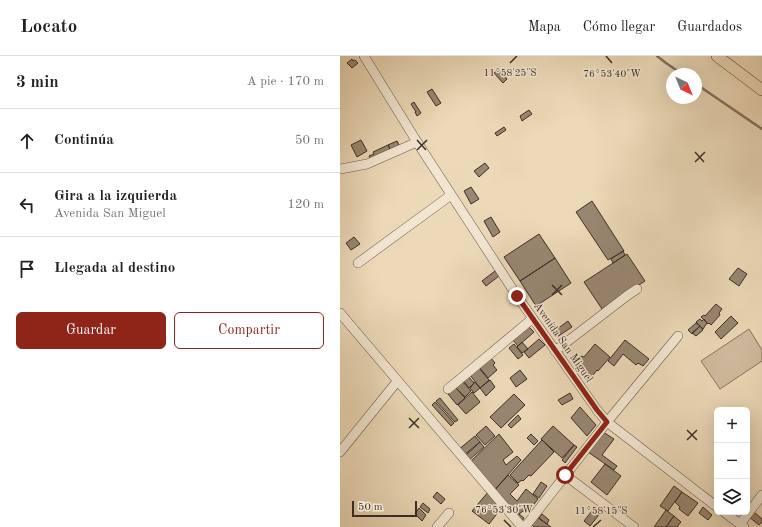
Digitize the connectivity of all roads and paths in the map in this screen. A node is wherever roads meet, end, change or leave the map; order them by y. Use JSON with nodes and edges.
{"nodes":[{"id":1,"x":717,"y":56,"type":"edge"},
{"id":2,"x":367,"y":57,"type":"edge"},
{"id":3,"x":762,"y":90,"type":"edge"},
{"id":4,"x":417,"y":142,"type":"junction"},
{"id":5,"x":340,"y":169,"type":"edge"},
{"id":6,"x":451,"y":195,"type":"junction"},
{"id":7,"x":358,"y":263,"type":"dead end"},
{"id":8,"x":637,"y":289,"type":"dead end"},
{"id":9,"x":340,"y":313,"type":"edge"},
{"id":10,"x":532,"y":319,"type":"junction"},
{"id":11,"x":678,"y":336,"type":"dead end"},
{"id":12,"x":555,"y":351,"type":"junction"},
{"id":13,"x":395,"y":384,"type":"dead end"},
{"id":14,"x":448,"y":389,"type":"dead end"},
{"id":15,"x":607,"y":422,"type":"junction"},
{"id":16,"x":340,"y":452,"type":"edge"},
{"id":17,"x":565,"y":475,"type":"junction"},
{"id":18,"x":762,"y":495,"type":"edge"},
{"id":19,"x":714,"y":504,"type":"edge"},
{"id":20,"x":450,"y":513,"type":"dead end"},
{"id":21,"x":728,"y":515,"type":"edge"},
{"id":22,"x":742,"y":526,"type":"edge"},
{"id":23,"x":437,"y":527,"type":"edge"},
{"id":24,"x":523,"y":527,"type":"edge"},
{"id":25,"x":634,"y":527,"type":"edge"}],
"edges":[{"from":1,"to":3,"type":"main road"},
{"from":2,"to":4,"type":"street","name":"Avenida San Miguel"},
{"from":4,"to":5,"type":"street"},
{"from":4,"to":6,"type":"street","name":"Avenida San Miguel"},
{"from":6,"to":7,"type":"street"},
{"from":6,"to":10,"type":"street","name":"Avenida San Miguel"},
{"from":8,"to":12,"type":"street"},
{"from":9,"to":24,"type":"street"},
{"from":10,"to":12,"type":"street","name":"Avenida San Miguel"},
{"from":10,"to":14,"type":"street"},
{"from":11,"to":15,"type":"street"},
{"from":12,"to":15,"type":"street","name":"Avenida San Miguel"},
{"from":13,"to":16,"type":"street"},
{"from":15,"to":17,"type":"street"},
{"from":15,"to":19,"type":"street","name":"Avenida San Miguel"},
{"from":17,"to":24,"type":"street"},
{"from":17,"to":25,"type":"street"},
{"from":18,"to":22,"type":"street"},
{"from":20,"to":23,"type":"street"},
{"from":21,"to":22,"type":"street"}]}
